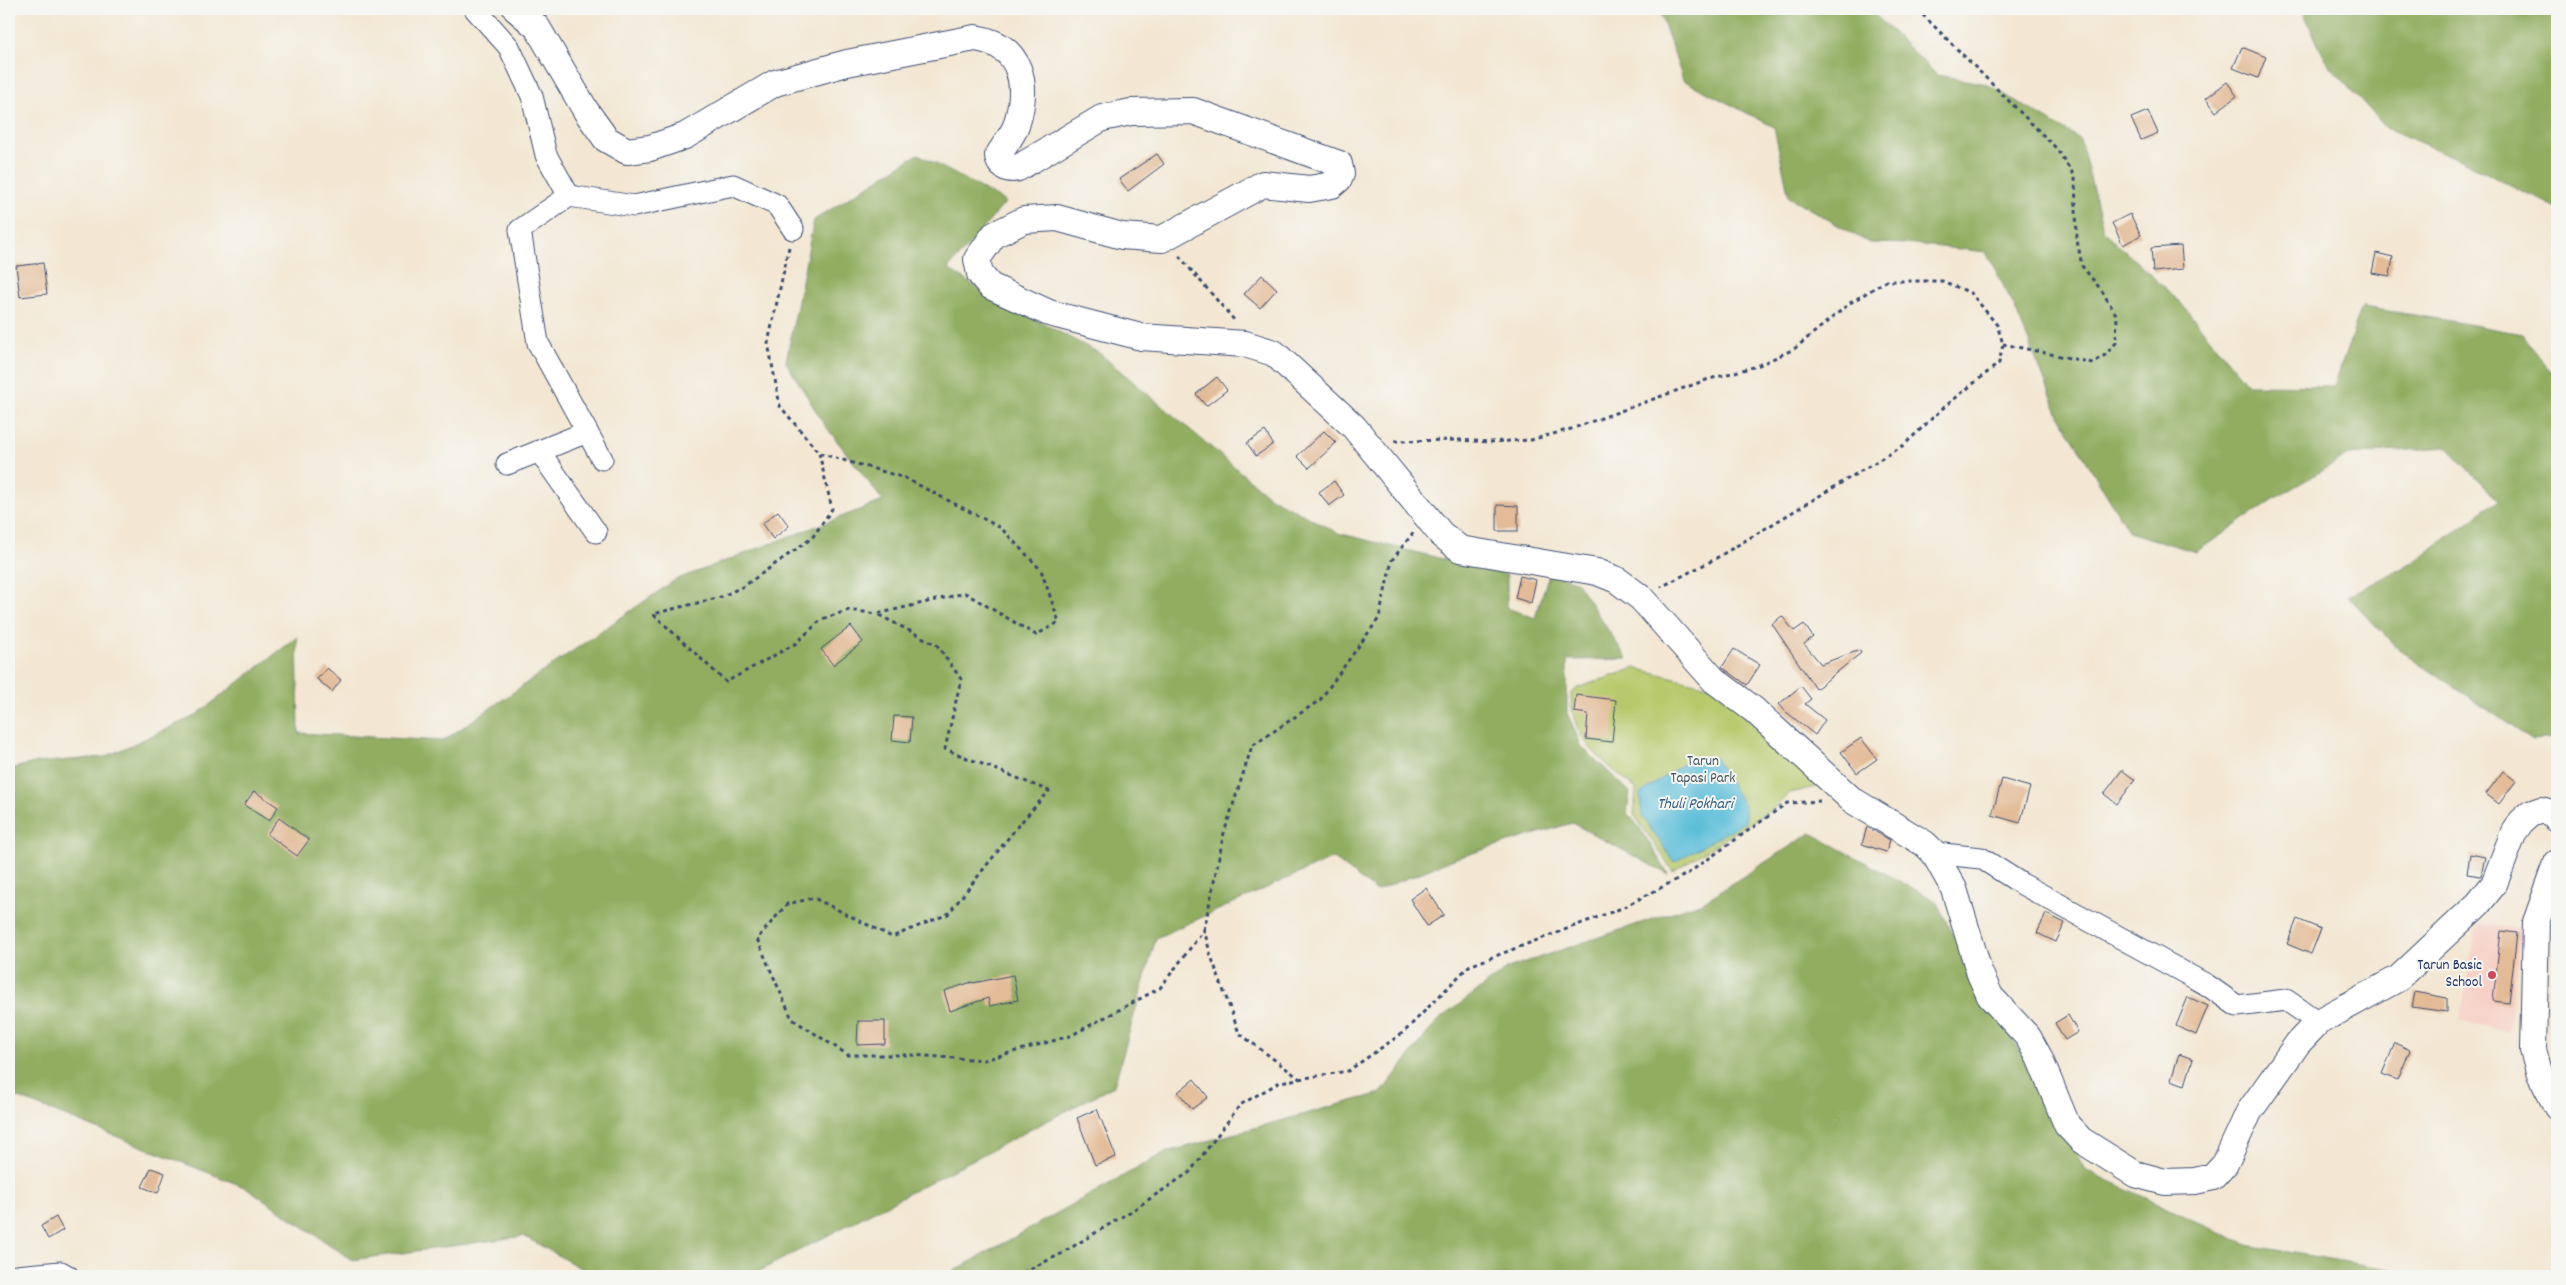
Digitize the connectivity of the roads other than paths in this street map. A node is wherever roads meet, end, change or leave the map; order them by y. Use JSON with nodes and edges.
{"nodes":[{"id":1,"x":475,"y":9,"type":"edge"},
{"id":2,"x":516,"y":9,"type":"edge"},
{"id":3,"x":569,"y":196,"type":"junction"},
{"id":4,"x":793,"y":229,"type":"road end"},
{"id":5,"x":587,"y":432,"type":"junction"},
{"id":6,"x":539,"y":451,"type":"junction"},
{"id":7,"x":602,"y":459,"type":"dead end"},
{"id":8,"x":507,"y":464,"type":"dead end"},
{"id":9,"x":596,"y":532,"type":"dead end"},
{"id":10,"x":2557,"y":819,"type":"edge"},
{"id":11,"x":1934,"y":852,"type":"junction"},
{"id":12,"x":2557,"y":863,"type":"edge"},
{"id":13,"x":2318,"y":1022,"type":"junction"},
{"id":14,"x":2557,"y":1107,"type":"edge"},
{"id":15,"x":16,"y":1276,"type":"edge"},
{"id":16,"x":68,"y":1276,"type":"edge"}],
"edges":[{"from":1,"to":3,"type":"street"},
{"from":2,"to":11,"type":"main road"},
{"from":3,"to":4,"type":"street"},
{"from":3,"to":5,"type":"street"},
{"from":5,"to":6,"type":"street"},
{"from":5,"to":7,"type":"street"},
{"from":6,"to":8,"type":"street"},
{"from":6,"to":9,"type":"street"},
{"from":10,"to":13,"type":"main road"},
{"from":11,"to":13,"type":"street"},
{"from":11,"to":13,"type":"main road"},
{"from":12,"to":14,"type":"main road"},
{"from":15,"to":16,"type":"street"}]}
